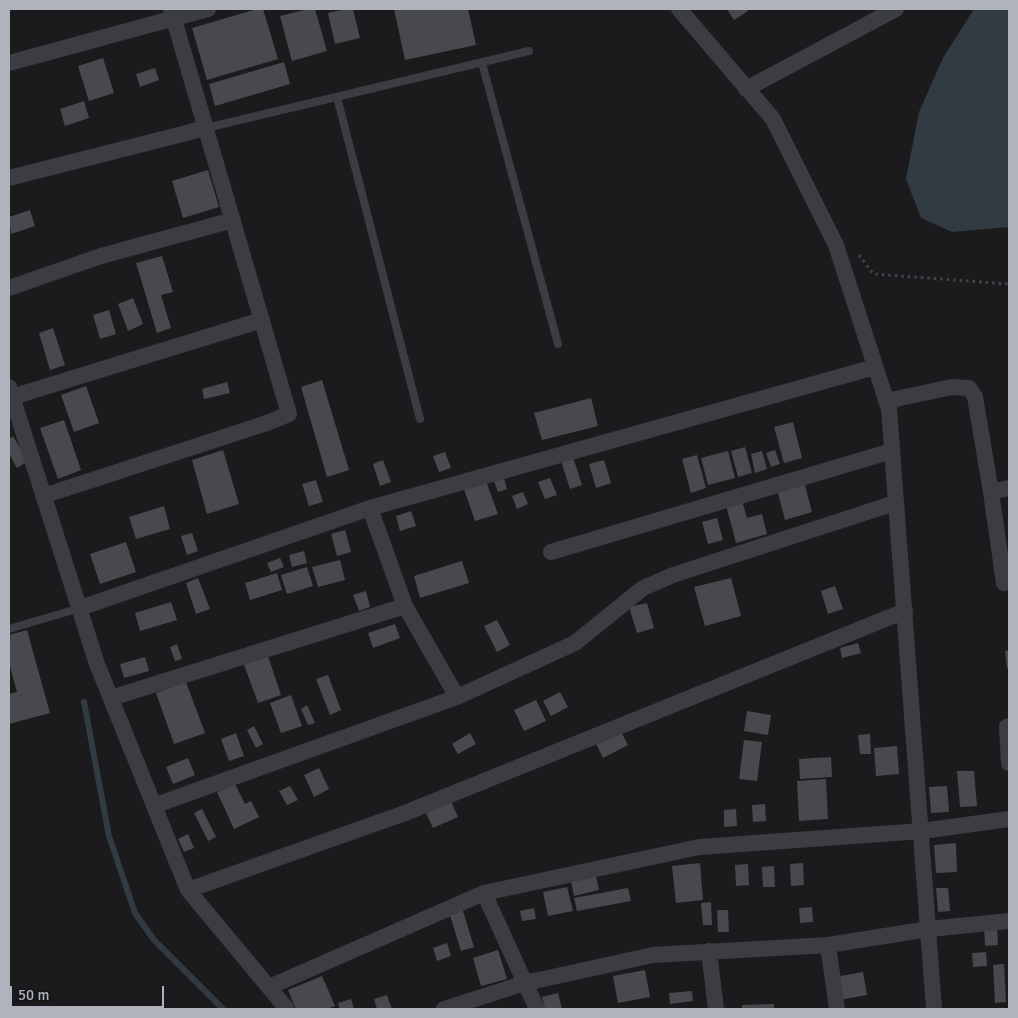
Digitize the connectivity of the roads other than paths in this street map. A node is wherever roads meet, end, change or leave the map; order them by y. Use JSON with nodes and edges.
{"nodes":[{"id":1,"x":208,"y":9,"type":"edge"},
{"id":2,"x":679,"y":9,"type":"edge"},
{"id":3,"x":896,"y":9,"type":"edge"},
{"id":4,"x":172,"y":14,"type":"edge"},
{"id":5,"x":529,"y":51,"type":"dead end"},
{"id":6,"x":482,"y":62,"type":"junction"},
{"id":7,"x":9,"y":63,"type":"edge"},
{"id":8,"x":746,"y":89,"type":"junction"},
{"id":9,"x":337,"y":97,"type":"junction"},
{"id":10,"x":206,"y":128,"type":"junction"},
{"id":11,"x":9,"y":178,"type":"edge"},
{"id":12,"x":233,"y":220,"type":"junction"},
{"id":13,"x":9,"y":288,"type":"edge"},
{"id":14,"x":262,"y":320,"type":"junction"},
{"id":15,"x":558,"y":344,"type":"dead end"},
{"id":16,"x":875,"y":367,"type":"junction"},
{"id":17,"x":10,"y":392,"type":"edge"},
{"id":18,"x":886,"y":401,"type":"junction"},
{"id":19,"x":420,"y":419,"type":"dead end"},
{"id":20,"x":892,"y":451,"type":"junction"},
{"id":21,"x":1009,"y":488,"type":"edge"},
{"id":22,"x":991,"y":492,"type":"junction"},
{"id":23,"x":44,"y":496,"type":"junction"},
{"id":24,"x":895,"y":503,"type":"junction"},
{"id":25,"x":370,"y":508,"type":"junction"},
{"id":26,"x":551,"y":552,"type":"dead end"},
{"id":27,"x":1009,"y":582,"type":"edge"},
{"id":28,"x":404,"y":606,"type":"junction"},
{"id":29,"x":80,"y":608,"type":"junction"},
{"id":30,"x":905,"y":611,"type":"junction"},
{"id":31,"x":9,"y":630,"type":"edge"},
{"id":32,"x":457,"y":697,"type":"junction"},
{"id":33,"x":110,"y":698,"type":"junction"},
{"id":34,"x":1009,"y":726,"type":"edge"},
{"id":35,"x":1009,"y":763,"type":"edge"},
{"id":36,"x":156,"y":805,"type":"junction"},
{"id":37,"x":1009,"y":819,"type":"edge"},
{"id":38,"x":922,"y":830,"type":"junction"},
{"id":39,"x":188,"y":890,"type":"junction"},
{"id":40,"x":484,"y":893,"type":"junction"},
{"id":41,"x":1009,"y":921,"type":"edge"},
{"id":42,"x":929,"y":929,"type":"junction"},
{"id":43,"x":828,"y":945,"type":"junction"},
{"id":44,"x":710,"y":951,"type":"junction"},
{"id":45,"x":525,"y":983,"type":"junction"},
{"id":46,"x":269,"y":987,"type":"junction"},
{"id":47,"x":287,"y":1009,"type":"edge"},
{"id":48,"x":444,"y":1009,"type":"edge"},
{"id":49,"x":537,"y":1009,"type":"edge"},
{"id":50,"x":716,"y":1009,"type":"edge"},
{"id":51,"x":837,"y":1009,"type":"edge"},
{"id":52,"x":934,"y":1009,"type":"edge"}],
"edges":[{"from":1,"to":4,"type":"street"},
{"from":2,"to":8,"type":"street"},
{"from":3,"to":8,"type":"street"},
{"from":4,"to":7,"type":"street"},
{"from":4,"to":10,"type":"street"},
{"from":5,"to":6,"type":"lane"},
{"from":6,"to":9,"type":"lane"},
{"from":6,"to":15,"type":"lane"},
{"from":8,"to":16,"type":"street"},
{"from":9,"to":10,"type":"lane"},
{"from":9,"to":19,"type":"lane"},
{"from":10,"to":11,"type":"street"},
{"from":10,"to":12,"type":"street"},
{"from":12,"to":13,"type":"street"},
{"from":12,"to":14,"type":"street"},
{"from":14,"to":17,"type":"street"},
{"from":14,"to":23,"type":"street"},
{"from":16,"to":18,"type":"street"},
{"from":16,"to":25,"type":"street"},
{"from":17,"to":23,"type":"street"},
{"from":18,"to":20,"type":"street"},
{"from":18,"to":22,"type":"street"},
{"from":20,"to":24,"type":"street"},
{"from":20,"to":26,"type":"street"},
{"from":21,"to":22,"type":"street"},
{"from":22,"to":27,"type":"street"},
{"from":23,"to":29,"type":"street"},
{"from":24,"to":30,"type":"street"},
{"from":24,"to":32,"type":"street"},
{"from":25,"to":28,"type":"street"},
{"from":25,"to":29,"type":"street"},
{"from":28,"to":32,"type":"street"},
{"from":28,"to":33,"type":"street"},
{"from":29,"to":31,"type":"lane"},
{"from":29,"to":33,"type":"street"},
{"from":30,"to":38,"type":"street"},
{"from":30,"to":39,"type":"street"},
{"from":32,"to":36,"type":"street"},
{"from":33,"to":36,"type":"street"},
{"from":34,"to":35,"type":"street"},
{"from":36,"to":39,"type":"street"},
{"from":37,"to":38,"type":"street"},
{"from":38,"to":40,"type":"street"},
{"from":38,"to":42,"type":"street"},
{"from":39,"to":46,"type":"street"},
{"from":40,"to":45,"type":"street"},
{"from":40,"to":46,"type":"street"},
{"from":41,"to":42,"type":"street"},
{"from":42,"to":43,"type":"street"},
{"from":42,"to":52,"type":"street"},
{"from":43,"to":44,"type":"street"},
{"from":43,"to":51,"type":"street"},
{"from":44,"to":45,"type":"street"},
{"from":44,"to":50,"type":"street"},
{"from":45,"to":48,"type":"street"},
{"from":45,"to":49,"type":"street"},
{"from":46,"to":47,"type":"street"}]}
